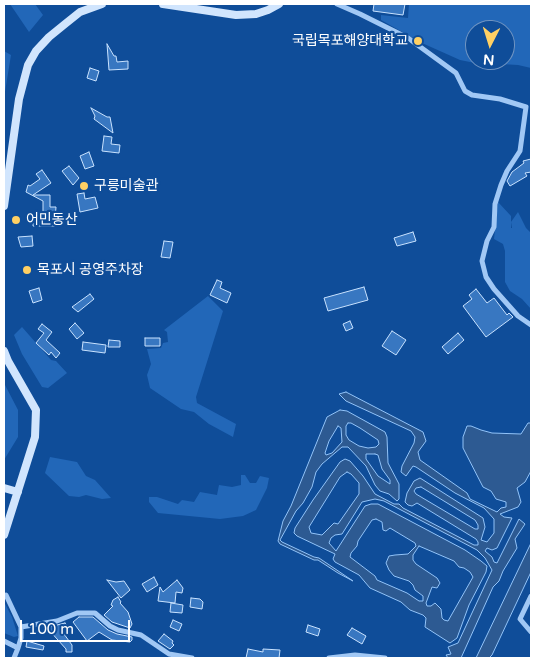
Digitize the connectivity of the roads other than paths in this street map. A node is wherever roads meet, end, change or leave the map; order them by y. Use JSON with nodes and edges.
{"nodes":[{"id":1,"x":102,"y":4,"type":"edge"},
{"id":2,"x":163,"y":4,"type":"edge"},
{"id":3,"x":279,"y":4,"type":"edge"},
{"id":4,"x":337,"y":4,"type":"edge"},
{"id":5,"x":529,"y":106,"type":"edge"},
{"id":6,"x":4,"y":206,"type":"edge"},
{"id":7,"x":531,"y":325,"type":"edge"},
{"id":8,"x":4,"y":351,"type":"edge"},
{"id":9,"x":4,"y":488,"type":"edge"},
{"id":10,"x":18,"y":492,"type":"junction"},
{"id":11,"x":4,"y":535,"type":"edge"},
{"id":12,"x":6,"y":595,"type":"dead end"},
{"id":13,"x":531,"y":596,"type":"edge"},
{"id":14,"x":21,"y":627,"type":"junction"},
{"id":15,"x":531,"y":632,"type":"edge"},
{"id":16,"x":4,"y":641,"type":"edge"},
{"id":17,"x":18,"y":648,"type":"junction"},
{"id":18,"x":14,"y":658,"type":"edge"},
{"id":19,"x":192,"y":658,"type":"edge"},
{"id":20,"x":329,"y":658,"type":"edge"},
{"id":21,"x":385,"y":658,"type":"edge"}],
"edges":[{"from":1,"to":6,"type":"street"},
{"from":2,"to":3,"type":"street"},
{"from":4,"to":5,"type":"street"},
{"from":5,"to":7,"type":"street"},
{"from":8,"to":10,"type":"street"},
{"from":9,"to":10,"type":"street"},
{"from":10,"to":11,"type":"street"},
{"from":12,"to":14,"type":"street"},
{"from":13,"to":15,"type":"street"},
{"from":14,"to":17,"type":"street"},
{"from":14,"to":19,"type":"street"},
{"from":16,"to":17,"type":"street"},
{"from":17,"to":18,"type":"street"},
{"from":20,"to":21,"type":"street"}]}
